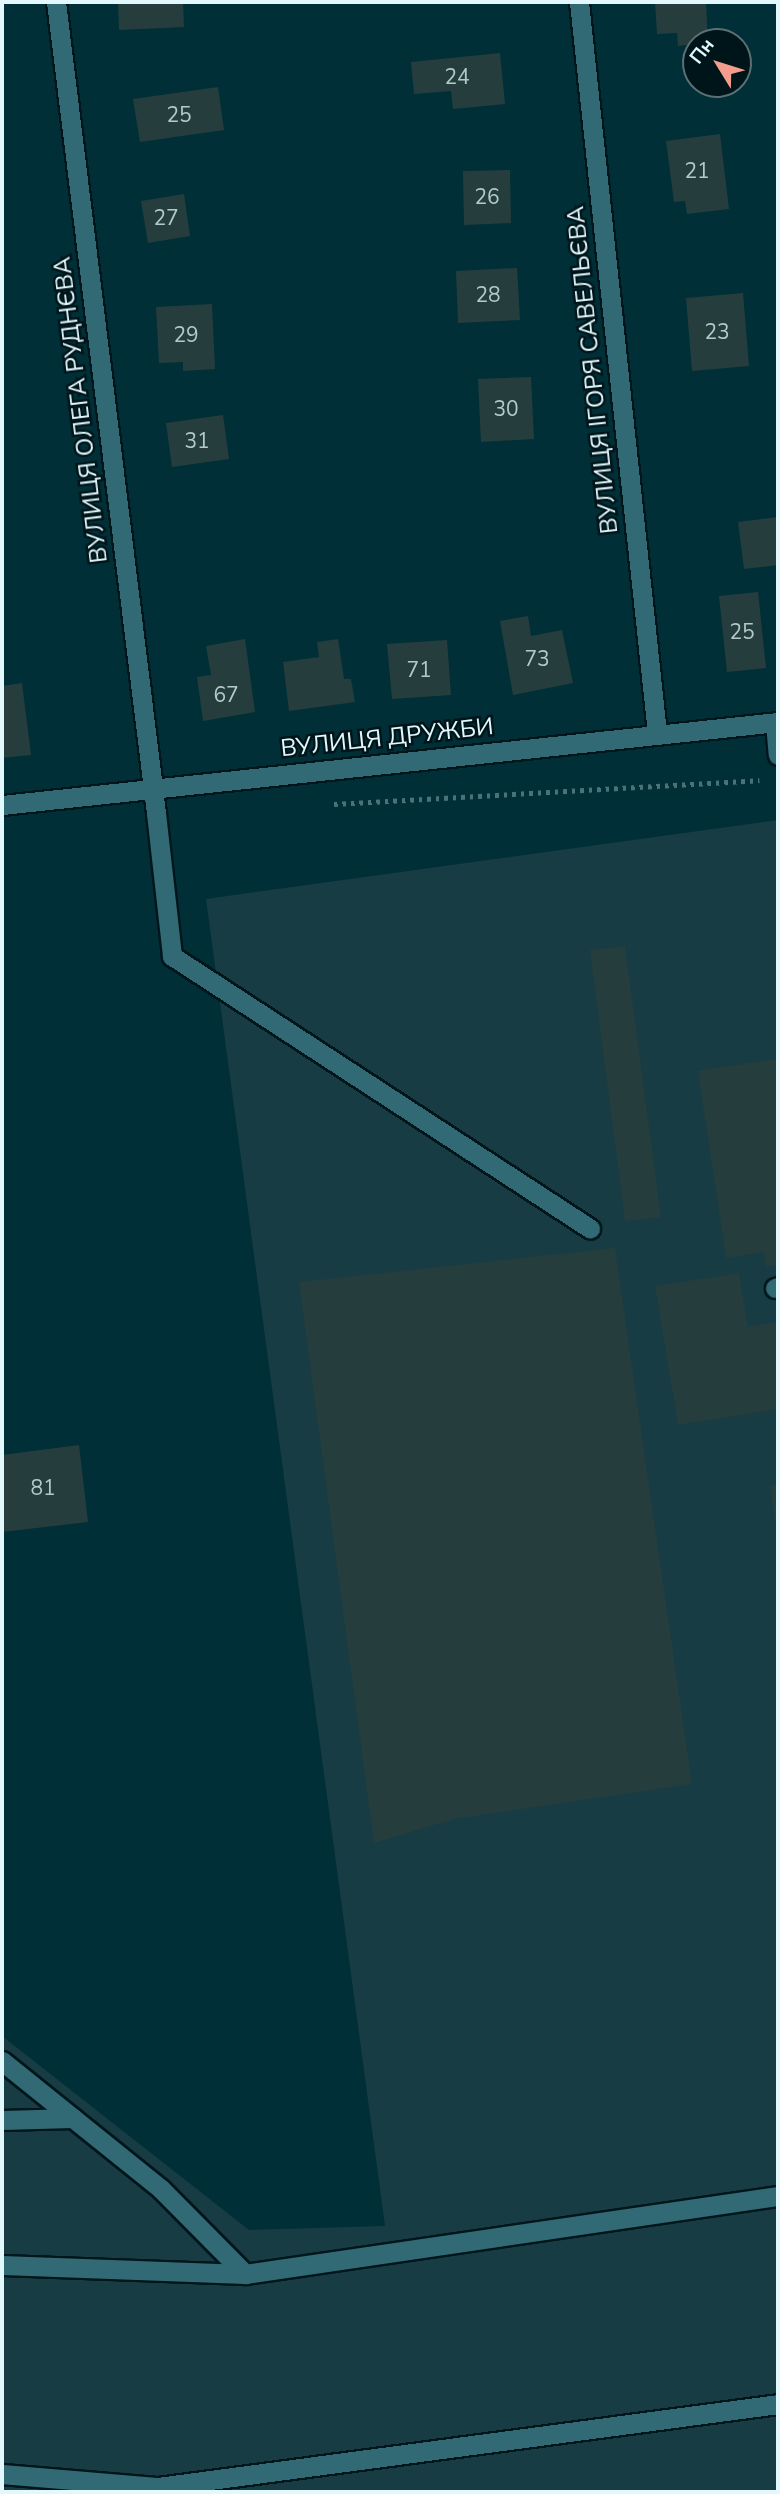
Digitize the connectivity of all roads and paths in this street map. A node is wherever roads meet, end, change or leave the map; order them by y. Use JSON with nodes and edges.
{"nodes":[{"id":1,"x":55,"y":2,"type":"edge"},
{"id":2,"x":579,"y":2,"type":"edge"},
{"id":3,"x":777,"y":723,"type":"edge"},
{"id":4,"x":657,"y":733,"type":"junction"},
{"id":5,"x":778,"y":755,"type":"edge"},
{"id":6,"x":765,"y":779,"type":"dead end"},
{"id":7,"x":152,"y":789,"type":"junction"},
{"id":8,"x":327,"y":804,"type":"dead end"},
{"id":9,"x":2,"y":805,"type":"edge"},
{"id":10,"x":590,"y":1228,"type":"dead end"},
{"id":11,"x":2,"y":2061,"type":"edge"},
{"id":12,"x":73,"y":2118,"type":"junction"},
{"id":13,"x":2,"y":2120,"type":"edge"},
{"id":14,"x":778,"y":2196,"type":"edge"},
{"id":15,"x":2,"y":2265,"type":"edge"},
{"id":16,"x":245,"y":2274,"type":"junction"},
{"id":17,"x":778,"y":2404,"type":"edge"},
{"id":18,"x":2,"y":2474,"type":"edge"}],
"edges":[{"from":1,"to":7,"type":"street","name":"ВУЛИЦЯ ОЛЕГА РУДНЄВА"},
{"from":2,"to":4,"type":"street","name":"ВУЛИЦЯ ІГОРЯ САВЕЛЬЄВА"},
{"from":3,"to":4,"type":"street","name":"ВУЛИЦЯ ДРУЖБИ"},
{"from":3,"to":5,"type":"street"},
{"from":4,"to":7,"type":"street","name":"ВУЛИЦЯ ДРУЖБИ"},
{"from":6,"to":8,"type":"path"},
{"from":7,"to":9,"type":"street","name":"ВУЛИЦЯ ДРУЖБИ"},
{"from":7,"to":10,"type":"street","name":"ВУЛИЦЯ ОЛЕГА РУДНЄВА"},
{"from":11,"to":12,"type":"street"},
{"from":12,"to":13,"type":"street"},
{"from":12,"to":16,"type":"street"},
{"from":14,"to":16,"type":"street"},
{"from":15,"to":16,"type":"street"},
{"from":17,"to":18,"type":"street"}]}
